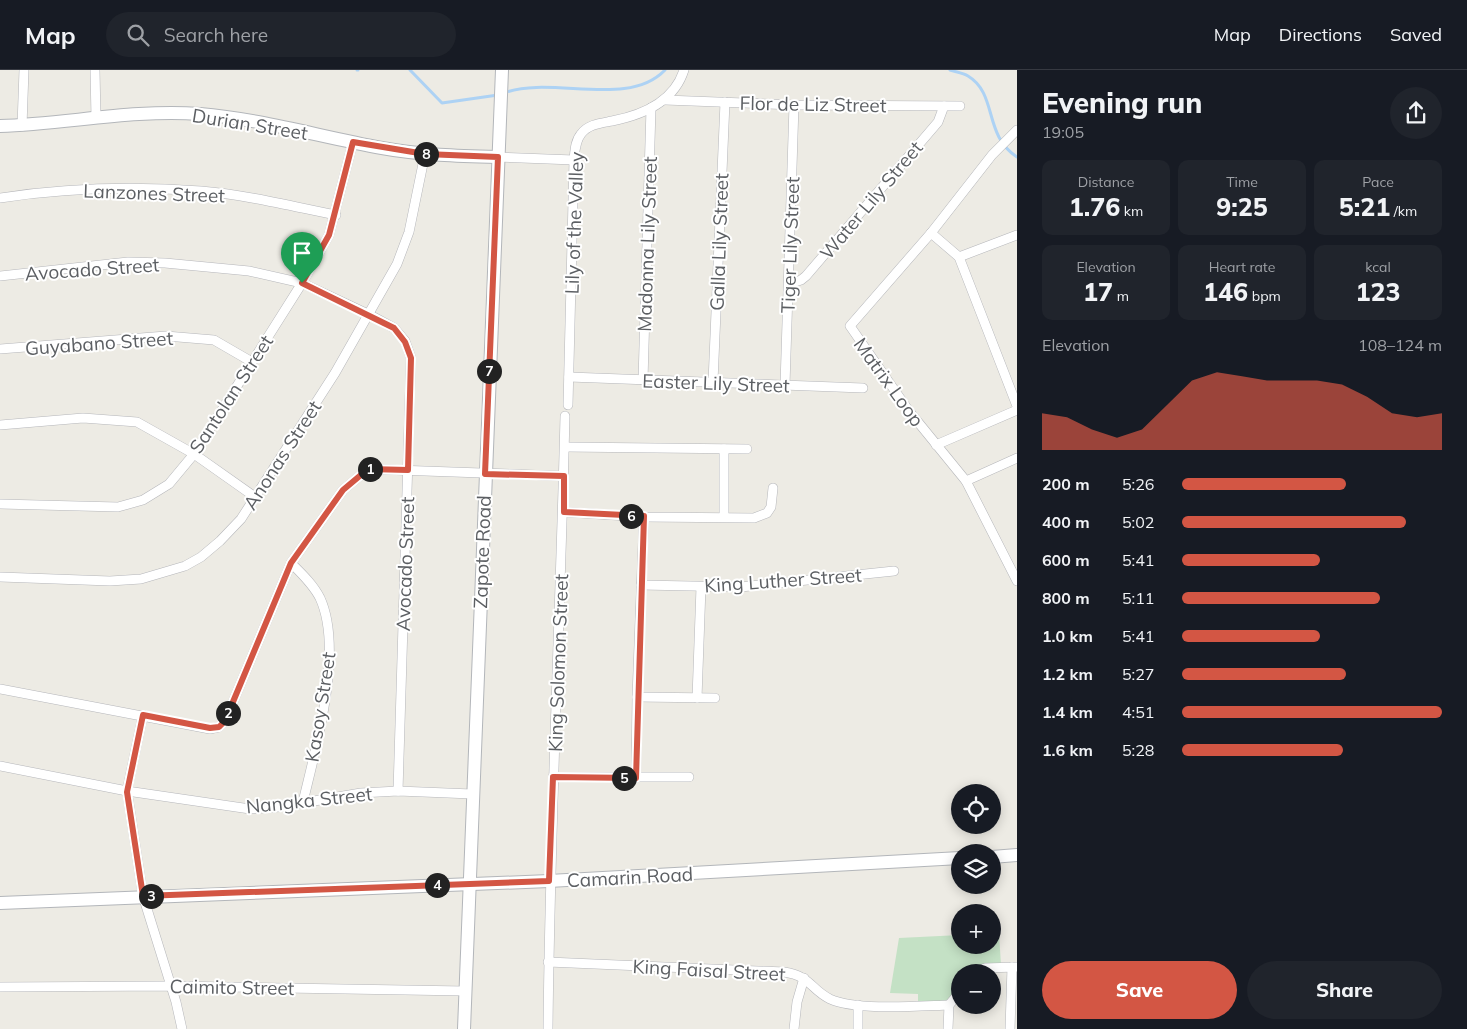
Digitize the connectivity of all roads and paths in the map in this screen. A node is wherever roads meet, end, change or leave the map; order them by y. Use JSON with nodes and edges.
{"nodes":[{"id":1,"x":24,"y":70,"type":"edge"},
{"id":2,"x":95,"y":70,"type":"edge"},
{"id":3,"x":684,"y":70,"type":"edge"},
{"id":4,"x":501,"y":75,"type":"edge"},
{"id":5,"x":665,"y":100,"type":"junction"},
{"id":6,"x":724,"y":102,"type":"junction"},
{"id":7,"x":794,"y":105,"type":"junction"},
{"id":8,"x":944,"y":106,"type":"junction"},
{"id":9,"x":960,"y":106,"type":"dead end"},
{"id":10,"x":651,"y":108,"type":"junction"},
{"id":11,"x":96,"y":118,"type":"junction"},
{"id":12,"x":0,"y":126,"type":"edge"},
{"id":13,"x":22,"y":126,"type":"junction"},
{"id":14,"x":1017,"y":130,"type":"edge"},
{"id":15,"x":353,"y":142,"type":"junction"},
{"id":16,"x":425,"y":154,"type":"junction"},
{"id":17,"x":498,"y":157,"type":"junction"},
{"id":18,"x":574,"y":160,"type":"junction"},
{"id":19,"x":0,"y":198,"type":"edge"},
{"id":20,"x":336,"y":216,"type":"junction"},
{"id":21,"x":931,"y":233,"type":"junction"},
{"id":22,"x":1017,"y":234,"type":"edge"},
{"id":23,"x":959,"y":257,"type":"junction"},
{"id":24,"x":0,"y":276,"type":"edge"},
{"id":25,"x":302,"y":283,"type":"junction"},
{"id":26,"x":788,"y":284,"type":"junction"},
{"id":27,"x":368,"y":314,"type":"junction"},
{"id":28,"x":0,"y":349,"type":"edge"},
{"id":29,"x":252,"y":362,"type":"junction"},
{"id":30,"x":569,"y":377,"type":"junction"},
{"id":31,"x":643,"y":380,"type":"junction"},
{"id":32,"x":713,"y":382,"type":"junction"},
{"id":33,"x":784,"y":386,"type":"junction"},
{"id":34,"x":863,"y":388,"type":"dead end"},
{"id":35,"x":568,"y":405,"type":"dead end"},
{"id":36,"x":1017,"y":406,"type":"edge"},
{"id":37,"x":1017,"y":410,"type":"edge"},
{"id":38,"x":566,"y":416,"type":"dead end"},
{"id":39,"x":0,"y":425,"type":"edge"},
{"id":40,"x":936,"y":445,"type":"junction"},
{"id":41,"x":565,"y":447,"type":"junction"},
{"id":42,"x":724,"y":449,"type":"junction"},
{"id":43,"x":747,"y":449,"type":"dead end"},
{"id":44,"x":194,"y":454,"type":"junction"},
{"id":45,"x":1017,"y":458,"type":"edge"},
{"id":46,"x":408,"y":470,"type":"junction"},
{"id":47,"x":485,"y":474,"type":"junction"},
{"id":48,"x":564,"y":476,"type":"junction"},
{"id":49,"x":966,"y":481,"type":"junction"},
{"id":50,"x":773,"y":488,"type":"dead end"},
{"id":51,"x":255,"y":497,"type":"junction"},
{"id":52,"x":0,"y":504,"type":"edge"},
{"id":53,"x":564,"y":512,"type":"junction"},
{"id":54,"x":644,"y":516,"type":"junction"},
{"id":55,"x":724,"y":517,"type":"junction"},
{"id":56,"x":291,"y":563,"type":"junction"},
{"id":57,"x":894,"y":571,"type":"dead end"},
{"id":58,"x":0,"y":577,"type":"edge"},
{"id":59,"x":1017,"y":581,"type":"edge"},
{"id":60,"x":641,"y":586,"type":"junction"},
{"id":61,"x":701,"y":587,"type":"junction"},
{"id":62,"x":0,"y":689,"type":"edge"},
{"id":63,"x":637,"y":697,"type":"junction"},
{"id":64,"x":697,"y":698,"type":"junction"},
{"id":65,"x":714,"y":698,"type":"dead end"},
{"id":66,"x":143,"y":715,"type":"junction"},
{"id":67,"x":0,"y":766,"type":"edge"},
{"id":68,"x":553,"y":777,"type":"junction"},
{"id":69,"x":689,"y":777,"type":"dead end"},
{"id":70,"x":636,"y":778,"type":"junction"},
{"id":71,"x":398,"y":791,"type":"junction"},
{"id":72,"x":127,"y":792,"type":"junction"},
{"id":73,"x":472,"y":794,"type":"junction"},
{"id":74,"x":304,"y":802,"type":"junction"},
{"id":75,"x":1017,"y":855,"type":"edge"},
{"id":76,"x":1001,"y":856,"type":"edge"},
{"id":77,"x":951,"y":859,"type":"edge"},
{"id":78,"x":549,"y":881,"type":"junction"},
{"id":79,"x":468,"y":884,"type":"junction"},
{"id":80,"x":143,"y":896,"type":"junction"},
{"id":81,"x":0,"y":902,"type":"edge"},
{"id":82,"x":548,"y":962,"type":"junction"},
{"id":83,"x":1001,"y":967,"type":"edge"},
{"id":84,"x":1015,"y":967,"type":"edge"},
{"id":85,"x":804,"y":978,"type":"junction"},
{"id":86,"x":172,"y":986,"type":"junction"},
{"id":87,"x":0,"y":987,"type":"edge"},
{"id":88,"x":465,"y":991,"type":"junction"},
{"id":89,"x":951,"y":1003,"type":"edge"},
{"id":90,"x":858,"y":1004,"type":"junction"},
{"id":91,"x":949,"y":1005,"type":"junction"},
{"id":92,"x":182,"y":1029,"type":"edge"},
{"id":93,"x":464,"y":1029,"type":"edge"},
{"id":94,"x":548,"y":1029,"type":"edge"},
{"id":95,"x":794,"y":1029,"type":"edge"},
{"id":96,"x":858,"y":1029,"type":"edge"},
{"id":97,"x":948,"y":1029,"type":"edge"},
{"id":98,"x":1010,"y":1029,"type":"edge"}],
"edges":[{"from":1,"to":13,"type":"street"},
{"from":2,"to":11,"type":"street"},
{"from":3,"to":5,"type":"street"},
{"from":4,"to":17,"type":"main road","name":"Zapote Road"},
{"from":5,"to":6,"type":"street","name":"Flor de Liz Street"},
{"from":5,"to":10,"type":"street","name":"Lily of the Valley"},
{"from":6,"to":7,"type":"street","name":"Flor de Liz Street"},
{"from":6,"to":32,"type":"street","name":"Galla Lily Street"},
{"from":7,"to":8,"type":"street","name":"Flor de Liz Street"},
{"from":7,"to":26,"type":"street","name":"Tiger Lily Street"},
{"from":8,"to":9,"type":"street","name":"Flor de Liz Street"},
{"from":8,"to":26,"type":"street","name":"Water Lily Street"},
{"from":10,"to":18,"type":"street","name":"Lily of the Valley"},
{"from":10,"to":31,"type":"street","name":"Madonna Lily Street"},
{"from":11,"to":13,"type":"main road","name":"Durian Street"},
{"from":11,"to":15,"type":"main road","name":"Durian Street"},
{"from":12,"to":13,"type":"main road","name":"Durian Street"},
{"from":14,"to":21,"type":"street","name":"Matrix Loop"},
{"from":15,"to":16,"type":"main road","name":"Durian Street"},
{"from":15,"to":20,"type":"street","name":"Santolan Street"},
{"from":16,"to":17,"type":"main road","name":"Durian Street"},
{"from":16,"to":27,"type":"street","name":"Anonas Street"},
{"from":17,"to":18,"type":"street"},
{"from":17,"to":47,"type":"main road","name":"Zapote Road"},
{"from":18,"to":30,"type":"street","name":"Lily of the Valley"},
{"from":19,"to":20,"type":"street","name":"Lanzones Street"},
{"from":20,"to":25,"type":"street","name":"Santolan Street"},
{"from":21,"to":23,"type":"street"},
{"from":21,"to":40,"type":"street","name":"Matrix Loop"},
{"from":22,"to":23,"type":"street"},
{"from":23,"to":36,"type":"street"},
{"from":24,"to":25,"type":"street","name":"Avocado Street"},
{"from":25,"to":27,"type":"street","name":"Avocado Street"},
{"from":25,"to":29,"type":"street","name":"Santolan Street"},
{"from":26,"to":33,"type":"street","name":"Tiger Lily Street"},
{"from":27,"to":46,"type":"street","name":"Avocado Street"},
{"from":27,"to":51,"type":"street","name":"Anonas Street"},
{"from":28,"to":29,"type":"street","name":"Guyabano Street"},
{"from":29,"to":44,"type":"street","name":"Santolan Street"},
{"from":30,"to":31,"type":"street","name":"Easter Lily Street"},
{"from":30,"to":35,"type":"street","name":"Lily of the Valley"},
{"from":31,"to":32,"type":"street","name":"Easter Lily Street"},
{"from":32,"to":33,"type":"street","name":"Easter Lily Street"},
{"from":33,"to":34,"type":"street","name":"Easter Lily Street"},
{"from":37,"to":40,"type":"street"},
{"from":38,"to":41,"type":"street","name":"King Solomon Street"},
{"from":39,"to":44,"type":"street"},
{"from":40,"to":49,"type":"street","name":"Matrix Loop"},
{"from":41,"to":42,"type":"street"},
{"from":41,"to":48,"type":"street","name":"King Solomon Street"},
{"from":42,"to":43,"type":"street"},
{"from":42,"to":55,"type":"street"},
{"from":44,"to":51,"type":"street"},
{"from":44,"to":52,"type":"street","name":"Santolan Street"},
{"from":45,"to":49,"type":"street"},
{"from":46,"to":47,"type":"street"},
{"from":46,"to":56,"type":"street"},
{"from":46,"to":71,"type":"street","name":"Avocado Street"},
{"from":47,"to":48,"type":"street"},
{"from":47,"to":73,"type":"main road","name":"Zapote Road"},
{"from":48,"to":53,"type":"street","name":"King Solomon Street"},
{"from":49,"to":59,"type":"street","name":"Matrix Loop"},
{"from":50,"to":55,"type":"street"},
{"from":51,"to":58,"type":"street","name":"Anonas Street"},
{"from":53,"to":54,"type":"street"},
{"from":53,"to":68,"type":"street","name":"King Solomon Street"},
{"from":54,"to":55,"type":"street"},
{"from":54,"to":60,"type":"street"},
{"from":56,"to":66,"type":"street"},
{"from":56,"to":74,"type":"street","name":"Kasoy Street"},
{"from":57,"to":61,"type":"street","name":"King Luther Street"},
{"from":60,"to":61,"type":"street","name":"King Luther Street"},
{"from":60,"to":63,"type":"street"},
{"from":61,"to":64,"type":"street"},
{"from":62,"to":66,"type":"street"},
{"from":63,"to":64,"type":"street"},
{"from":63,"to":70,"type":"street"},
{"from":64,"to":65,"type":"street"},
{"from":66,"to":72,"type":"street"},
{"from":67,"to":72,"type":"street","name":"Nangka Street"},
{"from":68,"to":70,"type":"street"},
{"from":68,"to":78,"type":"street","name":"King Solomon Street"},
{"from":69,"to":70,"type":"street"},
{"from":71,"to":73,"type":"street","name":"Nangka Street"},
{"from":71,"to":74,"type":"street","name":"Nangka Street"},
{"from":72,"to":74,"type":"street","name":"Nangka Street"},
{"from":72,"to":80,"type":"street"},
{"from":73,"to":79,"type":"main road","name":"Zapote Road"},
{"from":75,"to":76,"type":"main road"},
{"from":77,"to":78,"type":"main road","name":"Camarin Road"},
{"from":78,"to":79,"type":"main road","name":"Camarin Road"},
{"from":78,"to":82,"type":"street","name":"King Solomon Street"},
{"from":79,"to":80,"type":"main road","name":"Camarin Road"},
{"from":79,"to":88,"type":"main road","name":"Zapote Road"},
{"from":80,"to":81,"type":"main road","name":"Camarin Road"},
{"from":80,"to":86,"type":"street"},
{"from":82,"to":85,"type":"street","name":"King Faisal Street"},
{"from":82,"to":94,"type":"street","name":"King Solomon Street"},
{"from":83,"to":84,"type":"street"},
{"from":84,"to":98,"type":"street"},
{"from":85,"to":90,"type":"street","name":"King Faisal Street"},
{"from":85,"to":95,"type":"street"},
{"from":86,"to":87,"type":"street","name":"Caimito Street"},
{"from":86,"to":88,"type":"street","name":"Caimito Street"},
{"from":86,"to":92,"type":"street"},
{"from":88,"to":93,"type":"main road","name":"Zapote Road"},
{"from":89,"to":91,"type":"street"},
{"from":90,"to":91,"type":"street","name":"King Faisal Street"},
{"from":90,"to":96,"type":"street"},
{"from":91,"to":97,"type":"street"}]}
